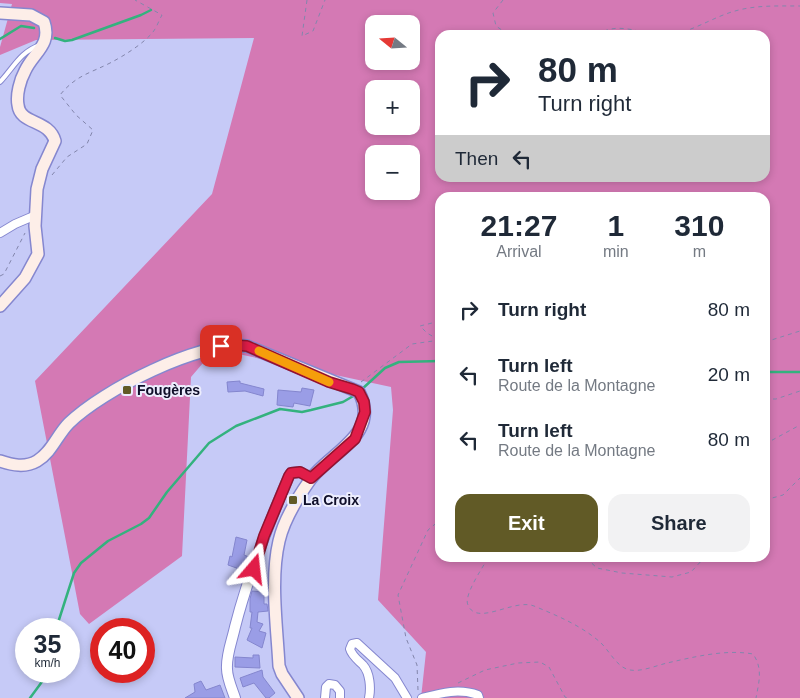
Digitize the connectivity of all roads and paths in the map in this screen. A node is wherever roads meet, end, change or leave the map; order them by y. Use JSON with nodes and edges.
{"nodes":[{"id":1,"x":135,"y":0,"type":"edge"},
{"id":2,"x":307,"y":0,"type":"edge"},
{"id":3,"x":325,"y":0,"type":"edge"},
{"id":4,"x":504,"y":0,"type":"edge"},
{"id":5,"x":800,"y":6,"type":"edge"},
{"id":6,"x":0,"y":13,"type":"edge"},
{"id":7,"x":502,"y":30,"type":"edge"},
{"id":8,"x":612,"y":30,"type":"edge"},
{"id":9,"x":635,"y":30,"type":"edge"},
{"id":10,"x":683,"y":30,"type":"edge"},
{"id":11,"x":44,"y":43,"type":"junction"},
{"id":12,"x":0,"y":82,"type":"edge"},
{"id":13,"x":49,"y":177,"type":"dead end"},
{"id":14,"x":36,"y":215,"type":"junction"},
{"id":15,"x":0,"y":233,"type":"edge"},
{"id":16,"x":25,"y":233,"type":"dead end"},
{"id":17,"x":0,"y":276,"type":"edge"},
{"id":18,"x":0,"y":306,"type":"edge"},
{"id":19,"x":435,"y":322,"type":"edge"},
{"id":20,"x":800,"y":331,"type":"edge"},
{"id":21,"x":435,"y":337,"type":"edge"},
{"id":22,"x":435,"y":341,"type":"edge"},
{"id":23,"x":770,"y":341,"type":"edge"},
{"id":24,"x":352,"y":389,"type":"junction"},
{"id":25,"x":800,"y":391,"type":"edge"},
{"id":26,"x":770,"y":399,"type":"edge"},
{"id":27,"x":800,"y":425,"type":"edge"},
{"id":28,"x":770,"y":441,"type":"edge"},
{"id":29,"x":0,"y":461,"type":"edge"},
{"id":30,"x":311,"y":478,"type":"junction"},
{"id":31,"x":800,"y":478,"type":"edge"},
{"id":32,"x":770,"y":498,"type":"edge"},
{"id":33,"x":435,"y":524,"type":"edge"},
{"id":34,"x":486,"y":562,"type":"edge"},
{"id":35,"x":590,"y":562,"type":"edge"},
{"id":36,"x":700,"y":562,"type":"edge"},
{"id":37,"x":452,"y":686,"type":"dead end"},
{"id":38,"x":418,"y":690,"type":"dead end"},
{"id":39,"x":235,"y":698,"type":"edge"},
{"id":40,"x":298,"y":698,"type":"edge"},
{"id":41,"x":325,"y":698,"type":"edge"},
{"id":42,"x":340,"y":698,"type":"edge"},
{"id":43,"x":369,"y":698,"type":"edge"},
{"id":44,"x":407,"y":698,"type":"edge"},
{"id":45,"x":422,"y":698,"type":"edge"},
{"id":46,"x":479,"y":698,"type":"edge"},
{"id":47,"x":567,"y":698,"type":"edge"},
{"id":48,"x":756,"y":698,"type":"edge"}],
"edges":[{"from":1,"to":13,"type":"path"},
{"from":2,"to":3,"type":"path"},
{"from":4,"to":7,"type":"path"},
{"from":5,"to":10,"type":"path"},
{"from":6,"to":11,"type":"main road"},
{"from":8,"to":9,"type":"path"},
{"from":11,"to":12,"type":"lane"},
{"from":11,"to":14,"type":"main road"},
{"from":14,"to":15,"type":"street"},
{"from":14,"to":18,"type":"main road"},
{"from":16,"to":17,"type":"path"},
{"from":19,"to":21,"type":"path"},
{"from":20,"to":23,"type":"path"},
{"from":22,"to":24,"type":"path"},
{"from":24,"to":29,"type":"main road"},
{"from":24,"to":30,"type":"main road"},
{"from":25,"to":26,"type":"path"},
{"from":27,"to":28,"type":"path"},
{"from":30,"to":39,"type":"street"},
{"from":30,"to":40,"type":"main road"},
{"from":31,"to":32,"type":"path"},
{"from":33,"to":38,"type":"path"},
{"from":34,"to":48,"type":"path"},
{"from":35,"to":36,"type":"path"},
{"from":37,"to":47,"type":"path"},
{"from":41,"to":42,"type":"street"},
{"from":43,"to":44,"type":"street"},
{"from":45,"to":46,"type":"street"}]}
